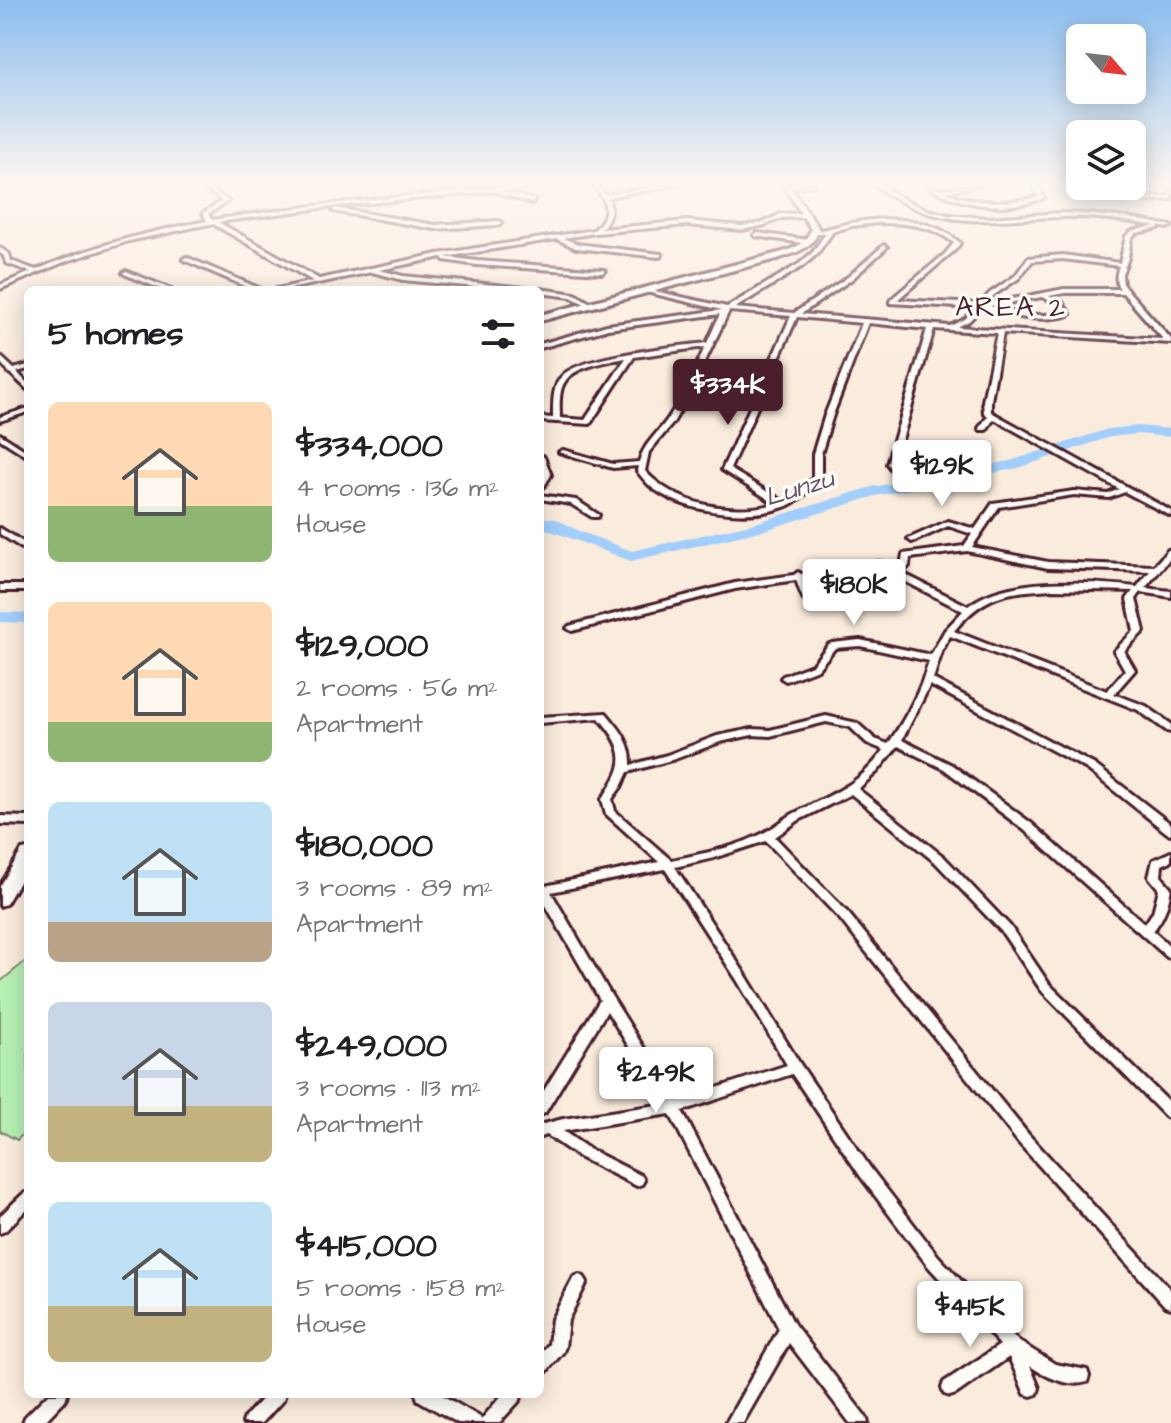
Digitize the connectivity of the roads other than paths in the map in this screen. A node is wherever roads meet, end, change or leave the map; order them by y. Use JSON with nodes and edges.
{"nodes":[{"id":1,"x":2,"y":251,"type":"edge"},
{"id":2,"x":91,"y":251,"type":"edge"},
{"id":3,"x":264,"y":251,"type":"edge"},
{"id":4,"x":469,"y":251,"type":"edge"},
{"id":5,"x":626,"y":251,"type":"edge"},
{"id":6,"x":787,"y":251,"type":"edge"},
{"id":7,"x":816,"y":251,"type":"edge"},
{"id":8,"x":879,"y":251,"type":"edge"},
{"id":9,"x":953,"y":251,"type":"edge"},
{"id":10,"x":1126,"y":251,"type":"edge"},
{"id":11,"x":659,"y":255,"type":"dead end"},
{"id":12,"x":438,"y":256,"type":"junction"},
{"id":13,"x":186,"y":259,"type":"dead end"},
{"id":14,"x":1122,"y":265,"type":"junction"},
{"id":15,"x":370,"y":269,"type":"junction"},
{"id":16,"x":34,"y":271,"type":"junction"},
{"id":17,"x":602,"y":271,"type":"dead end"},
{"id":18,"x":126,"y":273,"type":"dead end"},
{"id":19,"x":318,"y":281,"type":"junction"},
{"id":20,"x":159,"y":286,"type":"edge"},
{"id":21,"x":250,"y":286,"type":"edge"},
{"id":22,"x":295,"y":286,"type":"edge"},
{"id":23,"x":485,"y":286,"type":"edge"},
{"id":24,"x":0,"y":287,"type":"edge"},
{"id":25,"x":544,"y":291,"type":"edge"},
{"id":26,"x":645,"y":291,"type":"junction"},
{"id":27,"x":1123,"y":291,"type":"junction"},
{"id":28,"x":1041,"y":295,"type":"junction"},
{"id":29,"x":591,"y":305,"type":"junction"},
{"id":30,"x":980,"y":306,"type":"junction"},
{"id":31,"x":726,"y":310,"type":"junction"},
{"id":32,"x":1000,"y":313,"type":"junction"},
{"id":33,"x":795,"y":315,"type":"junction"},
{"id":34,"x":544,"y":317,"type":"edge"},
{"id":35,"x":865,"y":322,"type":"junction"},
{"id":36,"x":931,"y":327,"type":"junction"},
{"id":37,"x":949,"y":328,"type":"junction"},
{"id":38,"x":1004,"y":332,"type":"junction"},
{"id":39,"x":1170,"y":341,"type":"edge"},
{"id":40,"x":711,"y":344,"type":"junction"},
{"id":41,"x":544,"y":345,"type":"edge"},
{"id":42,"x":631,"y":356,"type":"junction"},
{"id":43,"x":1,"y":363,"type":"edge"},
{"id":44,"x":24,"y":368,"type":"edge"},
{"id":45,"x":11,"y":372,"type":"junction"},
{"id":46,"x":24,"y":384,"type":"edge"},
{"id":47,"x":24,"y":411,"type":"edge"},
{"id":48,"x":993,"y":415,"type":"junction"},
{"id":49,"x":0,"y":419,"type":"edge"},
{"id":50,"x":544,"y":419,"type":"edge"},
{"id":51,"x":557,"y":420,"type":"junction"},
{"id":52,"x":983,"y":428,"type":"dead end"},
{"id":53,"x":0,"y":436,"type":"edge"},
{"id":54,"x":24,"y":452,"type":"edge"},
{"id":55,"x":563,"y":452,"type":"dead end"},
{"id":56,"x":641,"y":464,"type":"junction"},
{"id":57,"x":915,"y":483,"type":"dead end"},
{"id":58,"x":1125,"y":489,"type":"junction"},
{"id":59,"x":544,"y":498,"type":"edge"},
{"id":60,"x":782,"y":504,"type":"junction"},
{"id":61,"x":1171,"y":514,"type":"edge"},
{"id":62,"x":595,"y":515,"type":"dead end"},
{"id":63,"x":0,"y":530,"type":"edge"},
{"id":64,"x":975,"y":532,"type":"junction"},
{"id":65,"x":912,"y":539,"type":"dead end"},
{"id":66,"x":24,"y":546,"type":"edge"},
{"id":67,"x":967,"y":548,"type":"junction"},
{"id":68,"x":1171,"y":552,"type":"edge"},
{"id":69,"x":1157,"y":569,"type":"junction"},
{"id":70,"x":896,"y":573,"type":"junction"},
{"id":71,"x":798,"y":575,"type":"junction"},
{"id":72,"x":0,"y":588,"type":"edge"},
{"id":73,"x":24,"y":588,"type":"edge"},
{"id":74,"x":1138,"y":588,"type":"junction"},
{"id":75,"x":1171,"y":594,"type":"edge"},
{"id":76,"x":888,"y":601,"type":"dead end"},
{"id":77,"x":969,"y":610,"type":"junction"},
{"id":78,"x":572,"y":628,"type":"dead end"},
{"id":79,"x":948,"y":632,"type":"junction"},
{"id":80,"x":934,"y":659,"type":"junction"},
{"id":81,"x":786,"y":678,"type":"dead end"},
{"id":82,"x":928,"y":680,"type":"junction"},
{"id":83,"x":1109,"y":694,"type":"junction"},
{"id":84,"x":544,"y":720,"type":"edge"},
{"id":85,"x":1171,"y":729,"type":"edge"},
{"id":86,"x":893,"y":744,"type":"junction"},
{"id":87,"x":627,"y":769,"type":"junction"},
{"id":88,"x":851,"y":789,"type":"junction"},
{"id":89,"x":0,"y":820,"type":"edge"},
{"id":90,"x":24,"y":821,"type":"edge"},
{"id":91,"x":1171,"y":830,"type":"edge"},
{"id":92,"x":768,"y":836,"type":"junction"},
{"id":93,"x":1171,"y":856,"type":"edge"},
{"id":94,"x":24,"y":861,"type":"edge"},
{"id":95,"x":667,"y":863,"type":"junction"},
{"id":96,"x":544,"y":891,"type":"edge"},
{"id":97,"x":544,"y":894,"type":"edge"},
{"id":98,"x":0,"y":900,"type":"edge"},
{"id":99,"x":1145,"y":931,"type":"junction"},
{"id":100,"x":1171,"y":954,"type":"edge"},
{"id":101,"x":607,"y":1000,"type":"junction"},
{"id":102,"x":795,"y":1068,"type":"junction"},
{"id":103,"x":544,"y":1102,"type":"edge"},
{"id":104,"x":674,"y":1108,"type":"junction"},
{"id":105,"x":1171,"y":1113,"type":"edge"},
{"id":106,"x":544,"y":1130,"type":"edge"},
{"id":107,"x":637,"y":1180,"type":"dead end"},
{"id":108,"x":24,"y":1202,"type":"edge"},
{"id":109,"x":0,"y":1226,"type":"edge"},
{"id":110,"x":579,"y":1282,"type":"dead end"},
{"id":111,"x":1171,"y":1301,"type":"edge"},
{"id":112,"x":788,"y":1329,"type":"junction"},
{"id":113,"x":1012,"y":1346,"type":"junction"},
{"id":114,"x":544,"y":1362,"type":"edge"},
{"id":115,"x":1081,"y":1376,"type":"dead end"},
{"id":116,"x":950,"y":1388,"type":"dead end"},
{"id":117,"x":1031,"y":1388,"type":"dead end"},
{"id":118,"x":55,"y":1398,"type":"edge"},
{"id":119,"x":273,"y":1398,"type":"edge"},
{"id":120,"x":431,"y":1398,"type":"edge"},
{"id":121,"x":510,"y":1398,"type":"edge"},
{"id":122,"x":31,"y":1423,"type":"edge"},
{"id":123,"x":251,"y":1423,"type":"edge"},
{"id":124,"x":474,"y":1423,"type":"edge"},
{"id":125,"x":488,"y":1423,"type":"edge"},
{"id":126,"x":734,"y":1423,"type":"edge"},
{"id":127,"x":860,"y":1423,"type":"edge"}],
"edges":[{"from":1,"to":16,"type":"street"},
{"from":2,"to":16,"type":"street"},
{"from":3,"to":19,"type":"street"},
{"from":4,"to":12,"type":"street"},
{"from":5,"to":11,"type":"street"},
{"from":6,"to":26,"type":"main road"},
{"from":7,"to":31,"type":"street"},
{"from":8,"to":33,"type":"street"},
{"from":9,"to":30,"type":"street"},
{"from":10,"to":14,"type":"street"},
{"from":12,"to":15,"type":"street"},
{"from":12,"to":17,"type":"street"},
{"from":13,"to":21,"type":"street"},
{"from":14,"to":27,"type":"street"},
{"from":14,"to":30,"type":"street"},
{"from":15,"to":19,"type":"street"},
{"from":15,"to":23,"type":"street"},
{"from":16,"to":24,"type":"street"},
{"from":18,"to":20,"type":"street"},
{"from":19,"to":22,"type":"street"},
{"from":25,"to":29,"type":"street"},
{"from":26,"to":29,"type":"main road"},
{"from":26,"to":31,"type":"street"},
{"from":27,"to":28,"type":"street"},
{"from":27,"to":39,"type":"street"},
{"from":28,"to":30,"type":"street"},
{"from":28,"to":32,"type":"street"},
{"from":29,"to":34,"type":"main road"},
{"from":30,"to":32,"type":"street"},
{"from":30,"to":37,"type":"street"},
{"from":31,"to":33,"type":"street"},
{"from":31,"to":40,"type":"street"},
{"from":31,"to":41,"type":"street"},
{"from":32,"to":38,"type":"street"},
{"from":33,"to":35,"type":"street"},
{"from":33,"to":60,"type":"street"},
{"from":35,"to":36,"type":"street"},
{"from":35,"to":60,"type":"street"},
{"from":36,"to":37,"type":"street"},
{"from":36,"to":57,"type":"street"},
{"from":37,"to":38,"type":"street"},
{"from":38,"to":39,"type":"street"},
{"from":38,"to":48,"type":"street"},
{"from":40,"to":42,"type":"street"},
{"from":40,"to":56,"type":"street"},
{"from":42,"to":51,"type":"street"},
{"from":42,"to":51,"type":"street"},
{"from":43,"to":45,"type":"street"},
{"from":44,"to":45,"type":"street"},
{"from":45,"to":46,"type":"street"},
{"from":47,"to":49,"type":"street"},
{"from":48,"to":52,"type":"street"},
{"from":48,"to":58,"type":"street"},
{"from":50,"to":51,"type":"street"},
{"from":53,"to":54,"type":"street"},
{"from":55,"to":56,"type":"street"},
{"from":56,"to":60,"type":"street"},
{"from":58,"to":61,"type":"street"},
{"from":58,"to":64,"type":"street"},
{"from":59,"to":62,"type":"street"},
{"from":63,"to":66,"type":"street"},
{"from":64,"to":65,"type":"street"},
{"from":64,"to":67,"type":"street"},
{"from":67,"to":69,"type":"street"},
{"from":67,"to":70,"type":"street"},
{"from":68,"to":69,"type":"street"},
{"from":69,"to":74,"type":"street"},
{"from":70,"to":71,"type":"street"},
{"from":70,"to":77,"type":"street"},
{"from":71,"to":76,"type":"street"},
{"from":71,"to":78,"type":"street"},
{"from":72,"to":73,"type":"street"},
{"from":74,"to":75,"type":"street"},
{"from":74,"to":77,"type":"street"},
{"from":74,"to":83,"type":"street"},
{"from":77,"to":79,"type":"street"},
{"from":79,"to":80,"type":"street"},
{"from":79,"to":83,"type":"street"},
{"from":80,"to":81,"type":"street"},
{"from":80,"to":82,"type":"street"},
{"from":82,"to":86,"type":"street"},
{"from":82,"to":91,"type":"street"},
{"from":83,"to":85,"type":"street"},
{"from":84,"to":87,"type":"street"},
{"from":86,"to":87,"type":"street"},
{"from":86,"to":88,"type":"street"},
{"from":86,"to":99,"type":"street"},
{"from":87,"to":95,"type":"street"},
{"from":88,"to":92,"type":"street"},
{"from":88,"to":105,"type":"street"},
{"from":89,"to":90,"type":"street"},
{"from":92,"to":95,"type":"street"},
{"from":92,"to":111,"type":"street"},
{"from":93,"to":99,"type":"street"},
{"from":94,"to":98,"type":"main road"},
{"from":95,"to":96,"type":"street"},
{"from":95,"to":102,"type":"street"},
{"from":97,"to":101,"type":"street"},
{"from":99,"to":100,"type":"street"},
{"from":101,"to":103,"type":"street"},
{"from":101,"to":104,"type":"street"},
{"from":102,"to":104,"type":"street"},
{"from":102,"to":113,"type":"street"},
{"from":104,"to":106,"type":"street"},
{"from":104,"to":112,"type":"street"},
{"from":106,"to":107,"type":"street"},
{"from":108,"to":109,"type":"street"},
{"from":110,"to":114,"type":"street"},
{"from":112,"to":126,"type":"street"},
{"from":112,"to":127,"type":"street"},
{"from":113,"to":115,"type":"street"},
{"from":113,"to":116,"type":"street"},
{"from":113,"to":117,"type":"street"},
{"from":118,"to":122,"type":"street"},
{"from":119,"to":123,"type":"street"},
{"from":120,"to":124,"type":"street"},
{"from":121,"to":125,"type":"street"}]}
